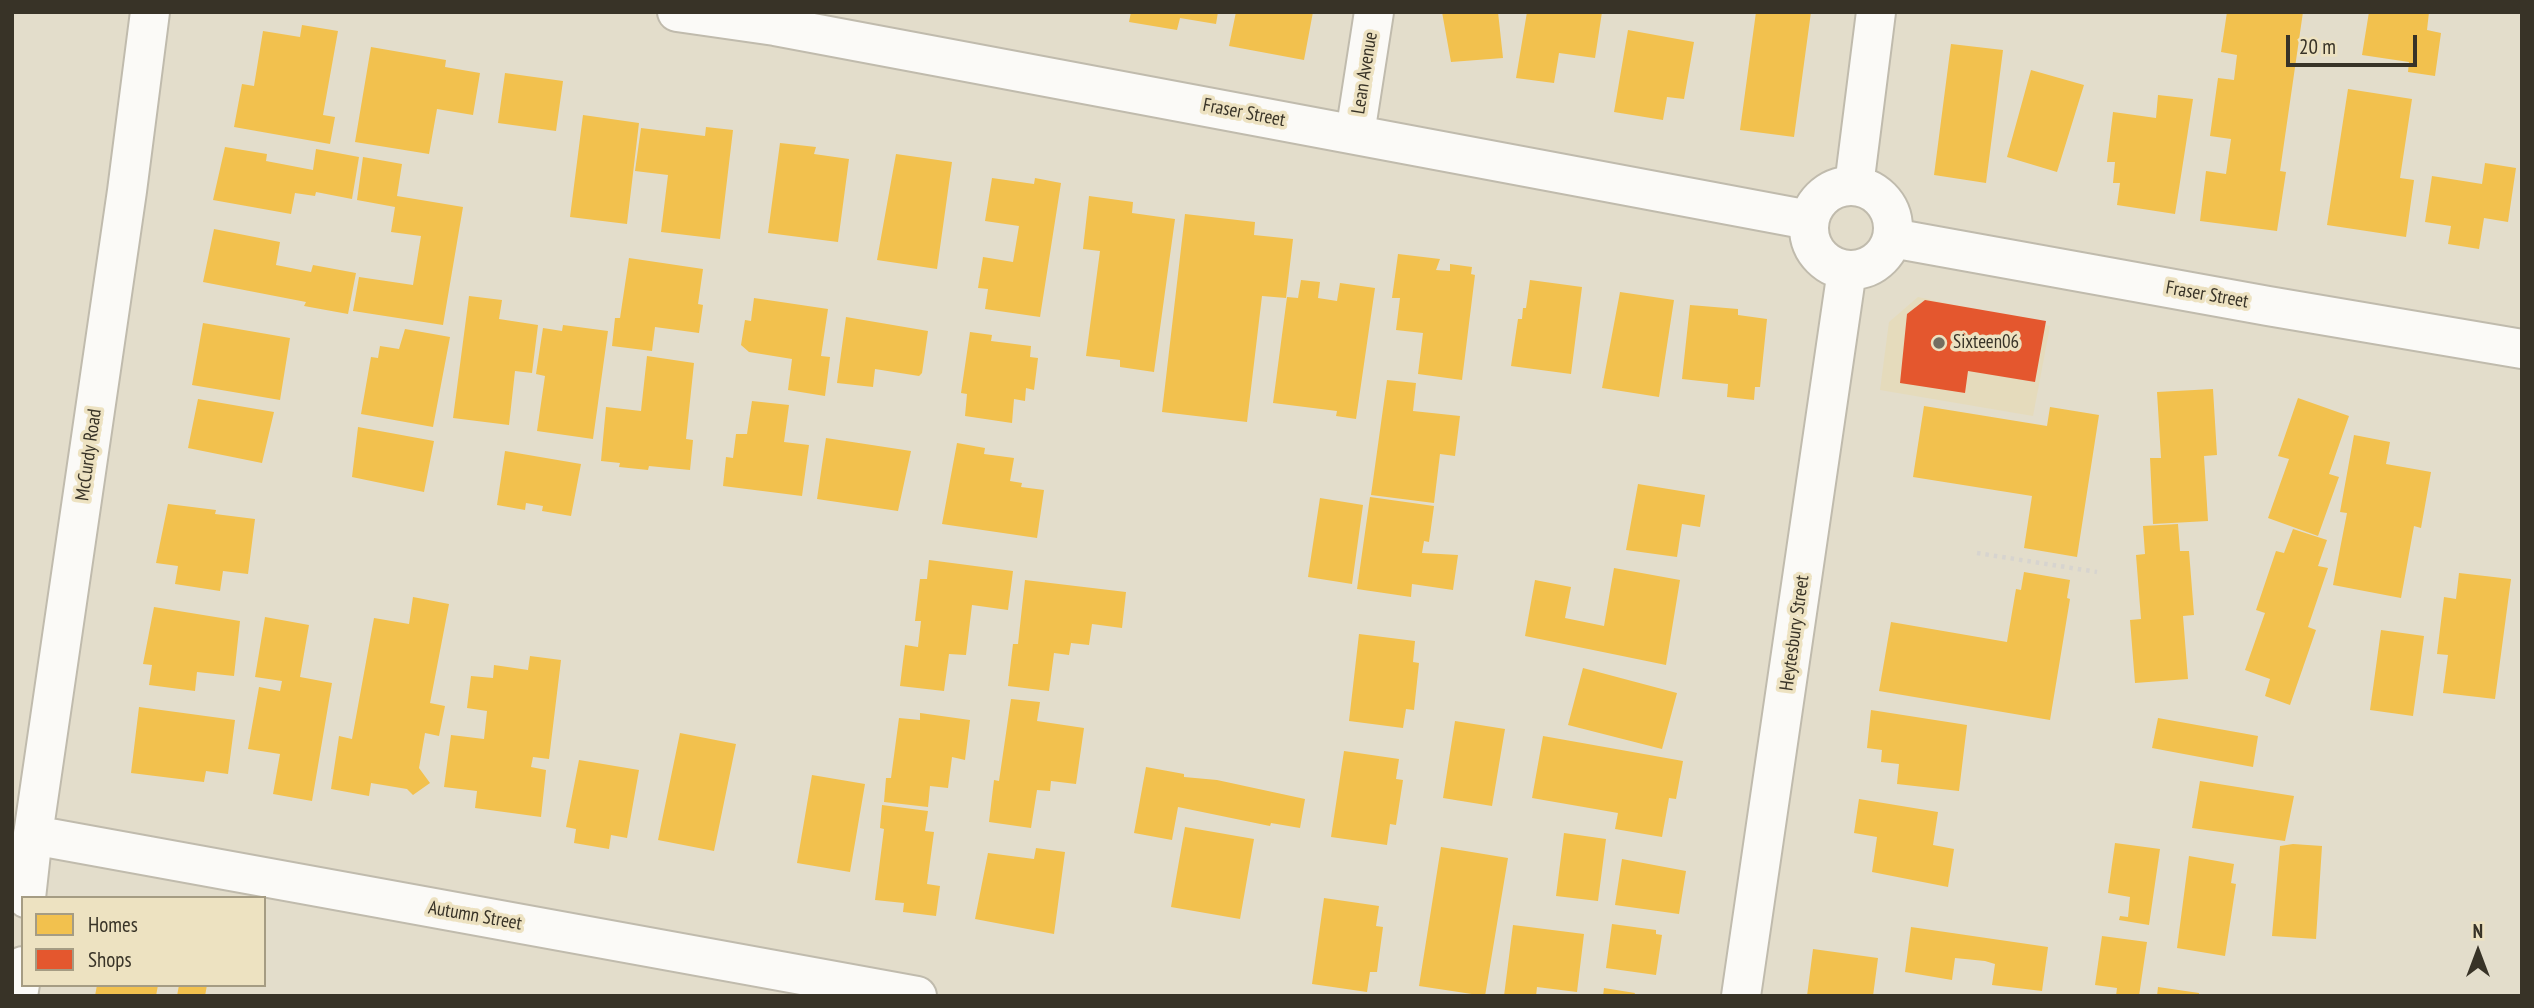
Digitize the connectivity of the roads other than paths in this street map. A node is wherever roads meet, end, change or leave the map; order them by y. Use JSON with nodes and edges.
{"nodes":[{"id":1,"x":150,"y":12,"type":"edge"},
{"id":2,"x":677,"y":12,"type":"edge"},
{"id":3,"x":1374,"y":12,"type":"edge"},
{"id":4,"x":1876,"y":12,"type":"edge"},
{"id":5,"x":1355,"y":134,"type":"junction"},
{"id":6,"x":1854,"y":186,"type":"junction"},
{"id":7,"x":1809,"y":220,"type":"junction"},
{"id":8,"x":1892,"y":238,"type":"junction"},
{"id":9,"x":1847,"y":270,"type":"junction"},
{"id":10,"x":2522,"y":349,"type":"edge"},
{"id":11,"x":33,"y":835,"type":"junction"},
{"id":12,"x":26,"y":896,"type":"edge"},
{"id":13,"x":21,"y":978,"type":"edge"},
{"id":14,"x":18,"y":996,"type":"edge"},
{"id":15,"x":917,"y":996,"type":"edge"},
{"id":16,"x":1741,"y":996,"type":"edge"}],
"edges":[{"from":1,"to":11,"type":"street","name":"McCurdy Road"},
{"from":2,"to":5,"type":"street","name":"Fraser Street"},
{"from":3,"to":5,"type":"street","name":"Lean Avenue"},
{"from":4,"to":6,"type":"street"},
{"from":5,"to":7,"type":"street","name":"Fraser Street"},
{"from":6,"to":7,"type":"street"},
{"from":6,"to":8,"type":"street"},
{"from":7,"to":9,"type":"street"},
{"from":8,"to":9,"type":"street"},
{"from":8,"to":10,"type":"street","name":"Fraser Street"},
{"from":9,"to":16,"type":"street","name":"Heytesbury Street"},
{"from":11,"to":12,"type":"street","name":"McCurdy Road"},
{"from":11,"to":15,"type":"street","name":"Autumn Street"},
{"from":13,"to":14,"type":"street"}]}
